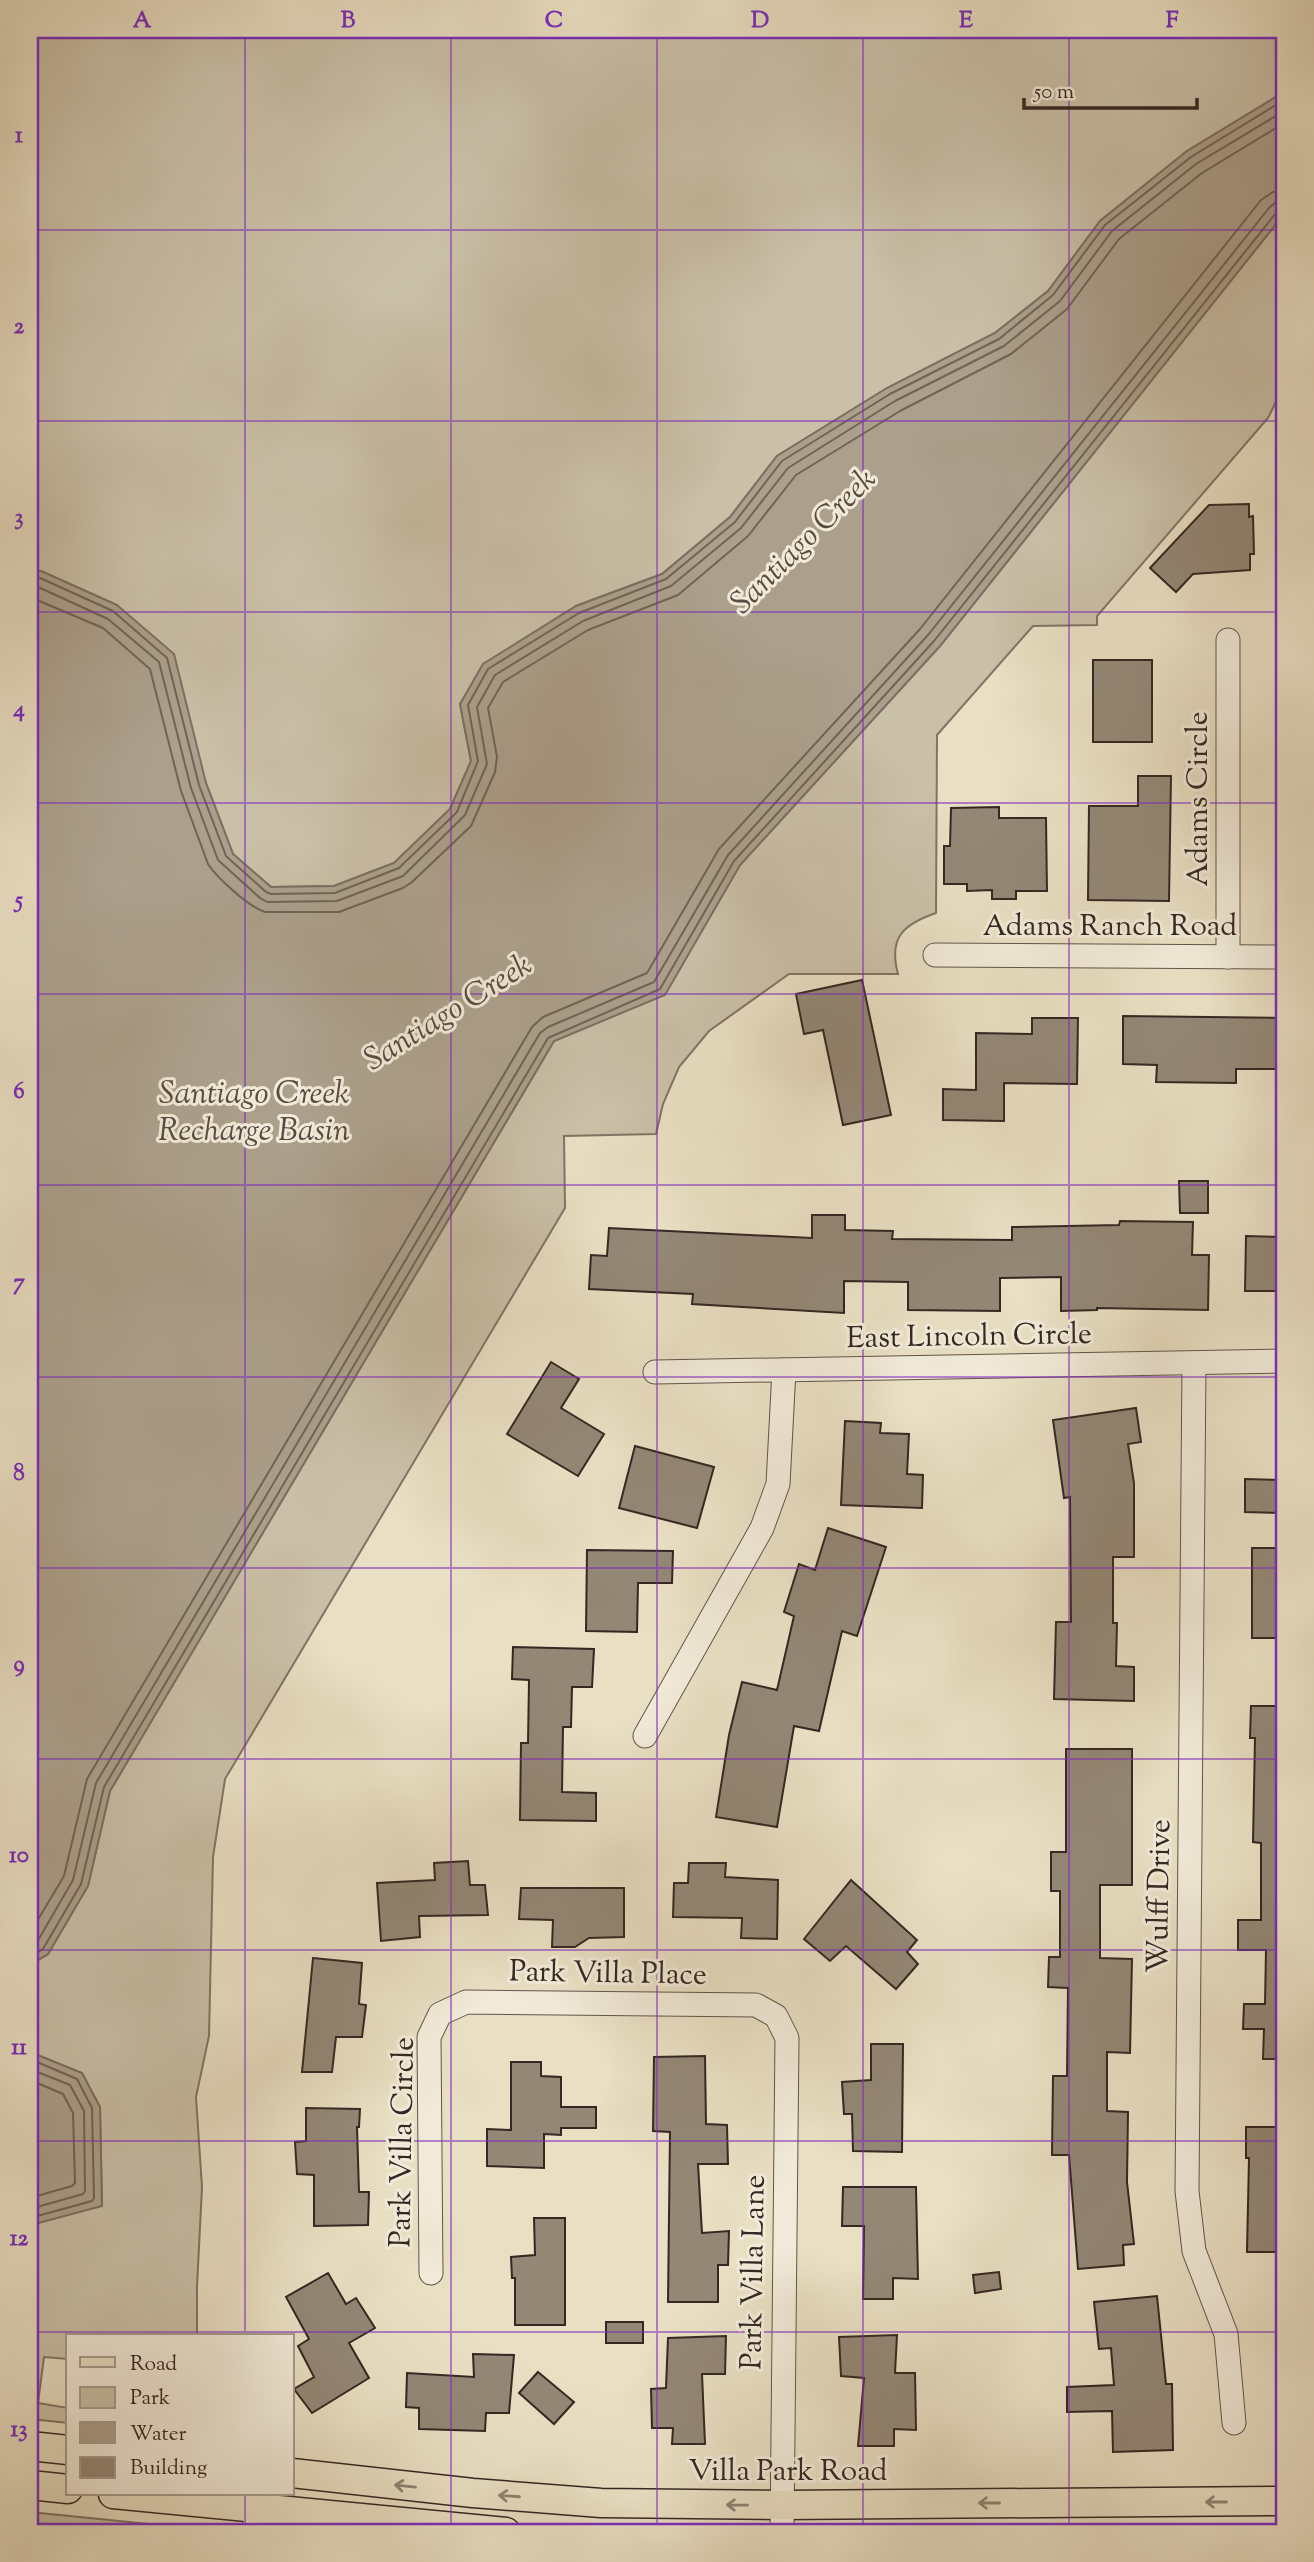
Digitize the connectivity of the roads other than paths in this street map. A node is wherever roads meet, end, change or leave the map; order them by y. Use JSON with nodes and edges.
{"nodes":[{"id":1,"x":1228,"y":640,"type":"dead end"},
{"id":2,"x":934,"y":956,"type":"dead end"},
{"id":3,"x":1228,"y":957,"type":"junction"},
{"id":4,"x":1284,"y":957,"type":"edge"},
{"id":5,"x":1284,"y":1361,"type":"edge"},
{"id":6,"x":1194,"y":1363,"type":"junction"},
{"id":7,"x":783,"y":1370,"type":"junction"},
{"id":8,"x":655,"y":1372,"type":"dead end"},
{"id":9,"x":645,"y":1736,"type":"dead end"},
{"id":10,"x":440,"y":2014,"type":"joint"},
{"id":11,"x":776,"y":2016,"type":"joint"},
{"id":12,"x":430,"y":2273,"type":"dead end"},
{"id":13,"x":1234,"y":2423,"type":"dead end"},
{"id":14,"x":30,"y":2446,"type":"edge"},
{"id":15,"x":66,"y":2450,"type":"edge"},
{"id":16,"x":294,"y":2473,"type":"edge"},
{"id":17,"x":30,"y":2485,"type":"edge"},
{"id":18,"x":66,"y":2489,"type":"edge"},
{"id":19,"x":130,"y":2496,"type":"edge"},
{"id":20,"x":1284,"y":2501,"type":"edge"},
{"id":21,"x":255,"y":2511,"type":"edge"},
{"id":22,"x":782,"y":2519,"type":"edge"},
{"id":23,"x":506,"y":2532,"type":"edge"}],
"edges":[{"from":1,"to":3,"type":"street","name":"Adams Circle"},
{"from":2,"to":3,"type":"street","name":"Adams Ranch Road"},
{"from":3,"to":4,"type":"street","name":"Adams Ranch Road"},
{"from":5,"to":6,"type":"street","name":"East Lincoln Circle"},
{"from":6,"to":7,"type":"street","name":"East Lincoln Circle"},
{"from":6,"to":13,"type":"street","name":"Wulff Drive"},
{"from":7,"to":8,"type":"street","name":"East Lincoln Circle"},
{"from":7,"to":9,"type":"street"},
{"from":10,"to":11,"type":"street","name":"Park Villa Place"},
{"from":10,"to":12,"type":"street","name":"Park Villa Circle"},
{"from":11,"to":22,"type":"street","name":"Park Villa Lane"},
{"from":14,"to":15,"type":"main road"},
{"from":22,"to":16,"type":"main road","name":"Villa Park Road","one_way":true},
{"from":17,"to":18,"type":"main road"},
{"from":19,"to":21,"type":"main road"},
{"from":20,"to":22,"type":"main road","name":"Villa Park Road","one_way":true},
{"from":21,"to":23,"type":"main road"}]}
